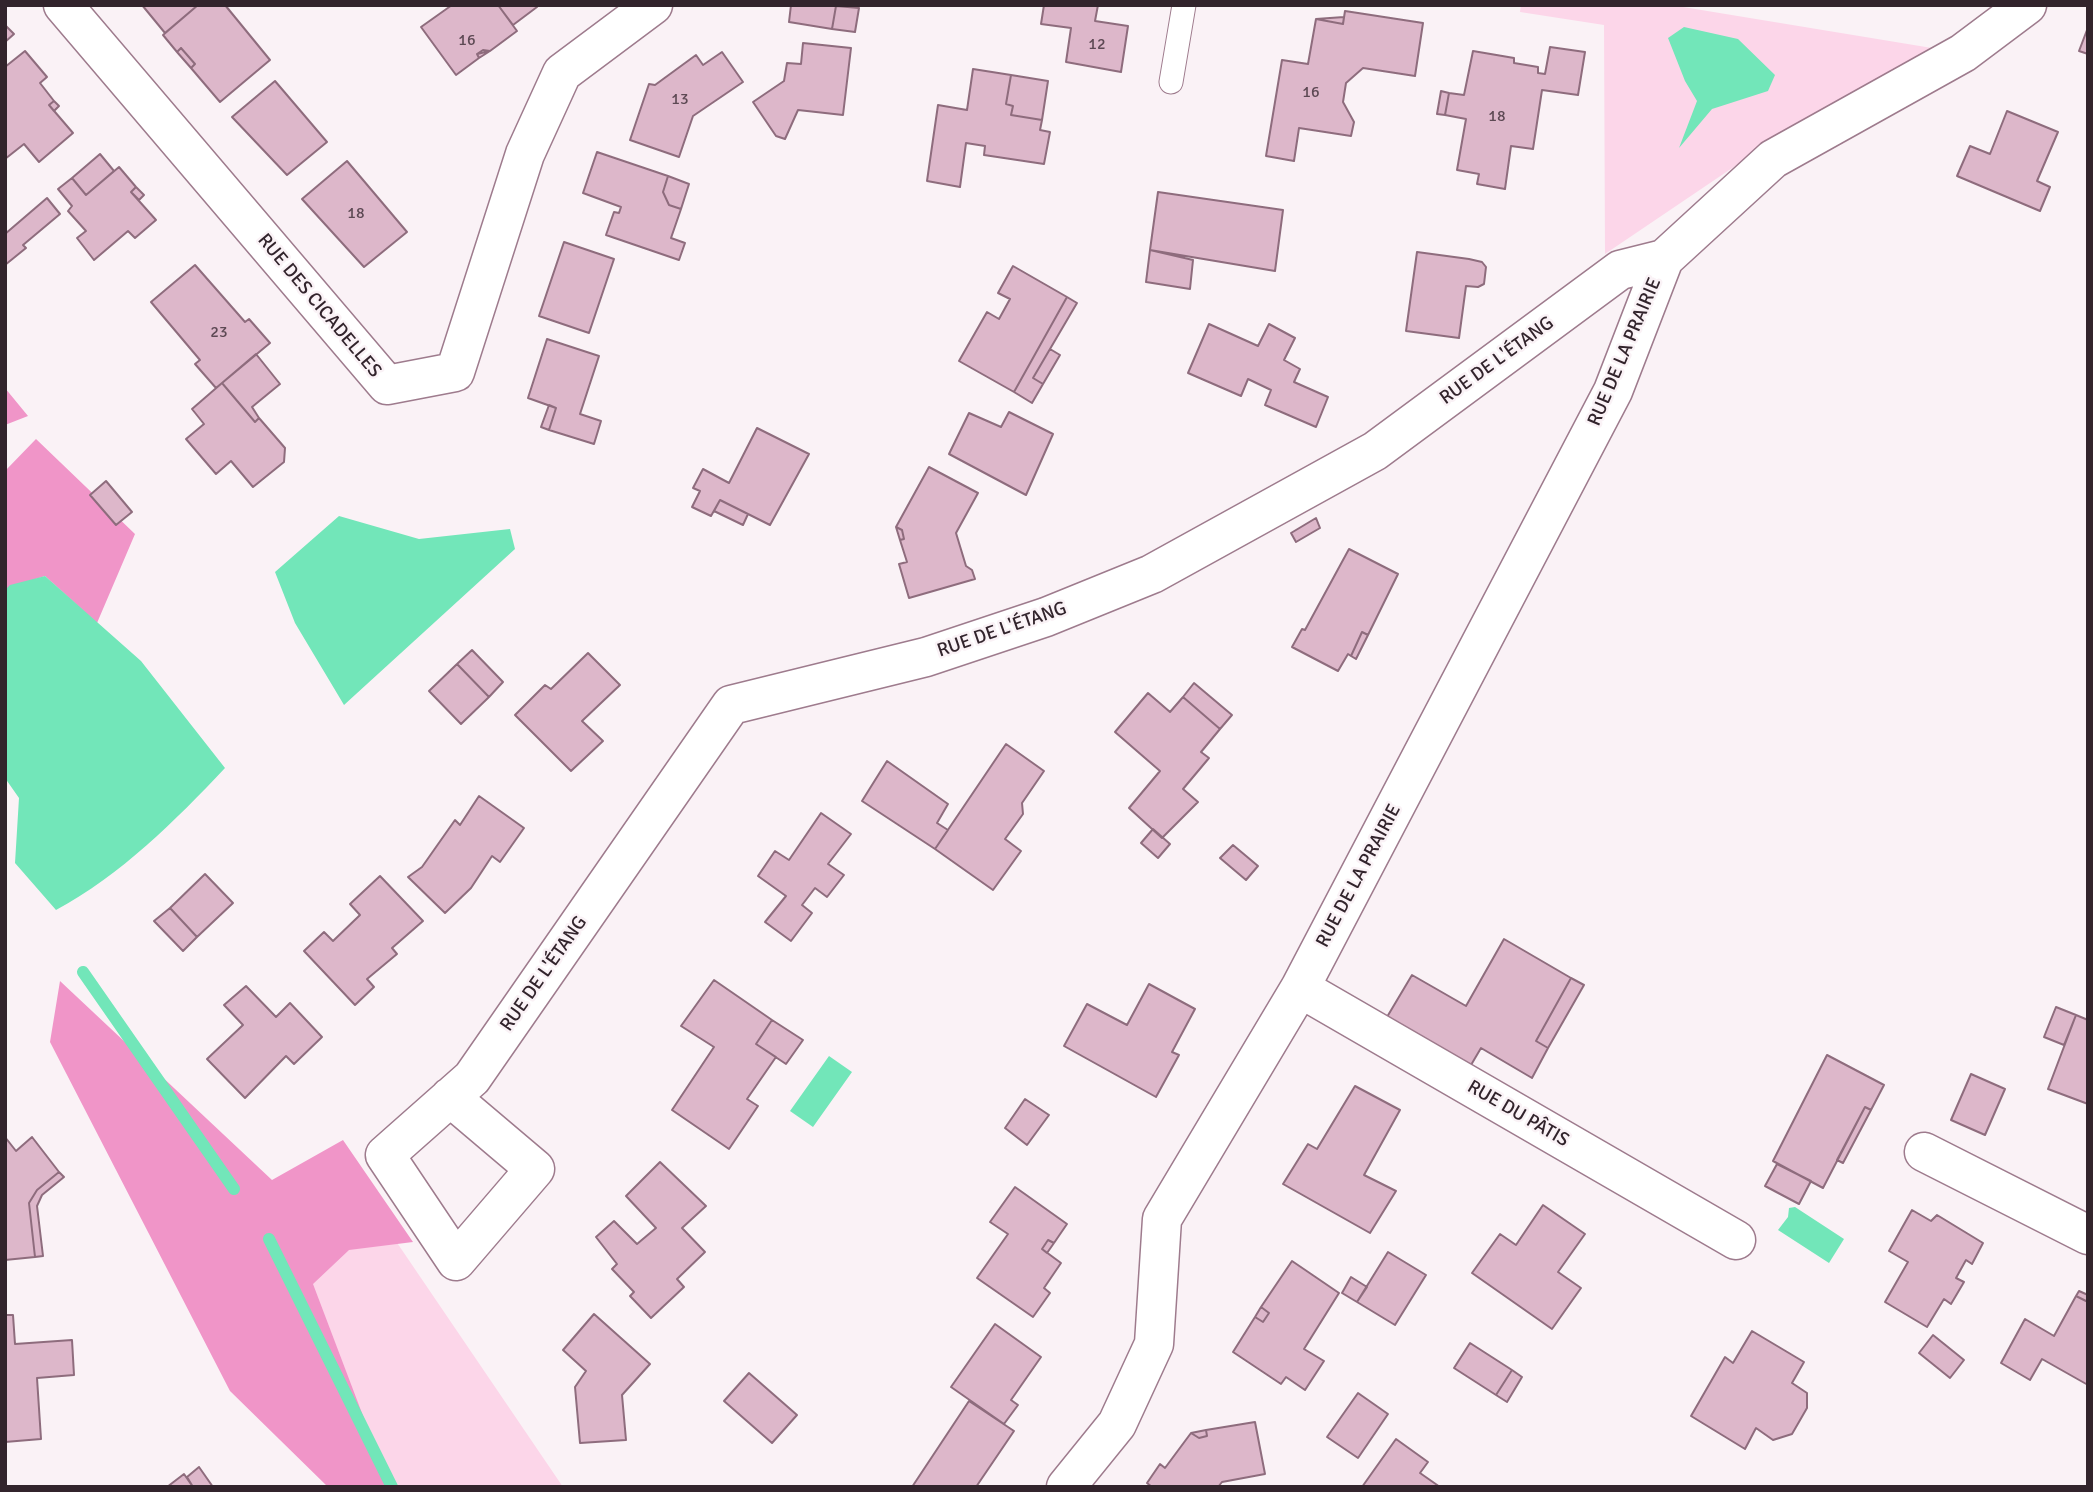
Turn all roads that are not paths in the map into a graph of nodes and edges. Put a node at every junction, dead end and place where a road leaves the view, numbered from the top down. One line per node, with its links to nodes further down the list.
1 (63, 5): 2 (street, RUE DES CICADELLES)
2 (653, 5)
3 (1184, 5): 5 (lane)
4 (2027, 5): 6 (street)
5 (1171, 82)
6 (1664, 259): 7 (street, RUE DE LA PRAIRIE); 8 (street, RUE DE L'ÉTANG)
7 (1300, 988): 11 (street, RUE DU PÂTIS); 12 (street, RUE DE LA PRAIRIE)
8 (450, 1097)
9 (1924, 1152): 10 (street)
10 (2088, 1236)
11 (1736, 1240)
12 (1066, 1487)

